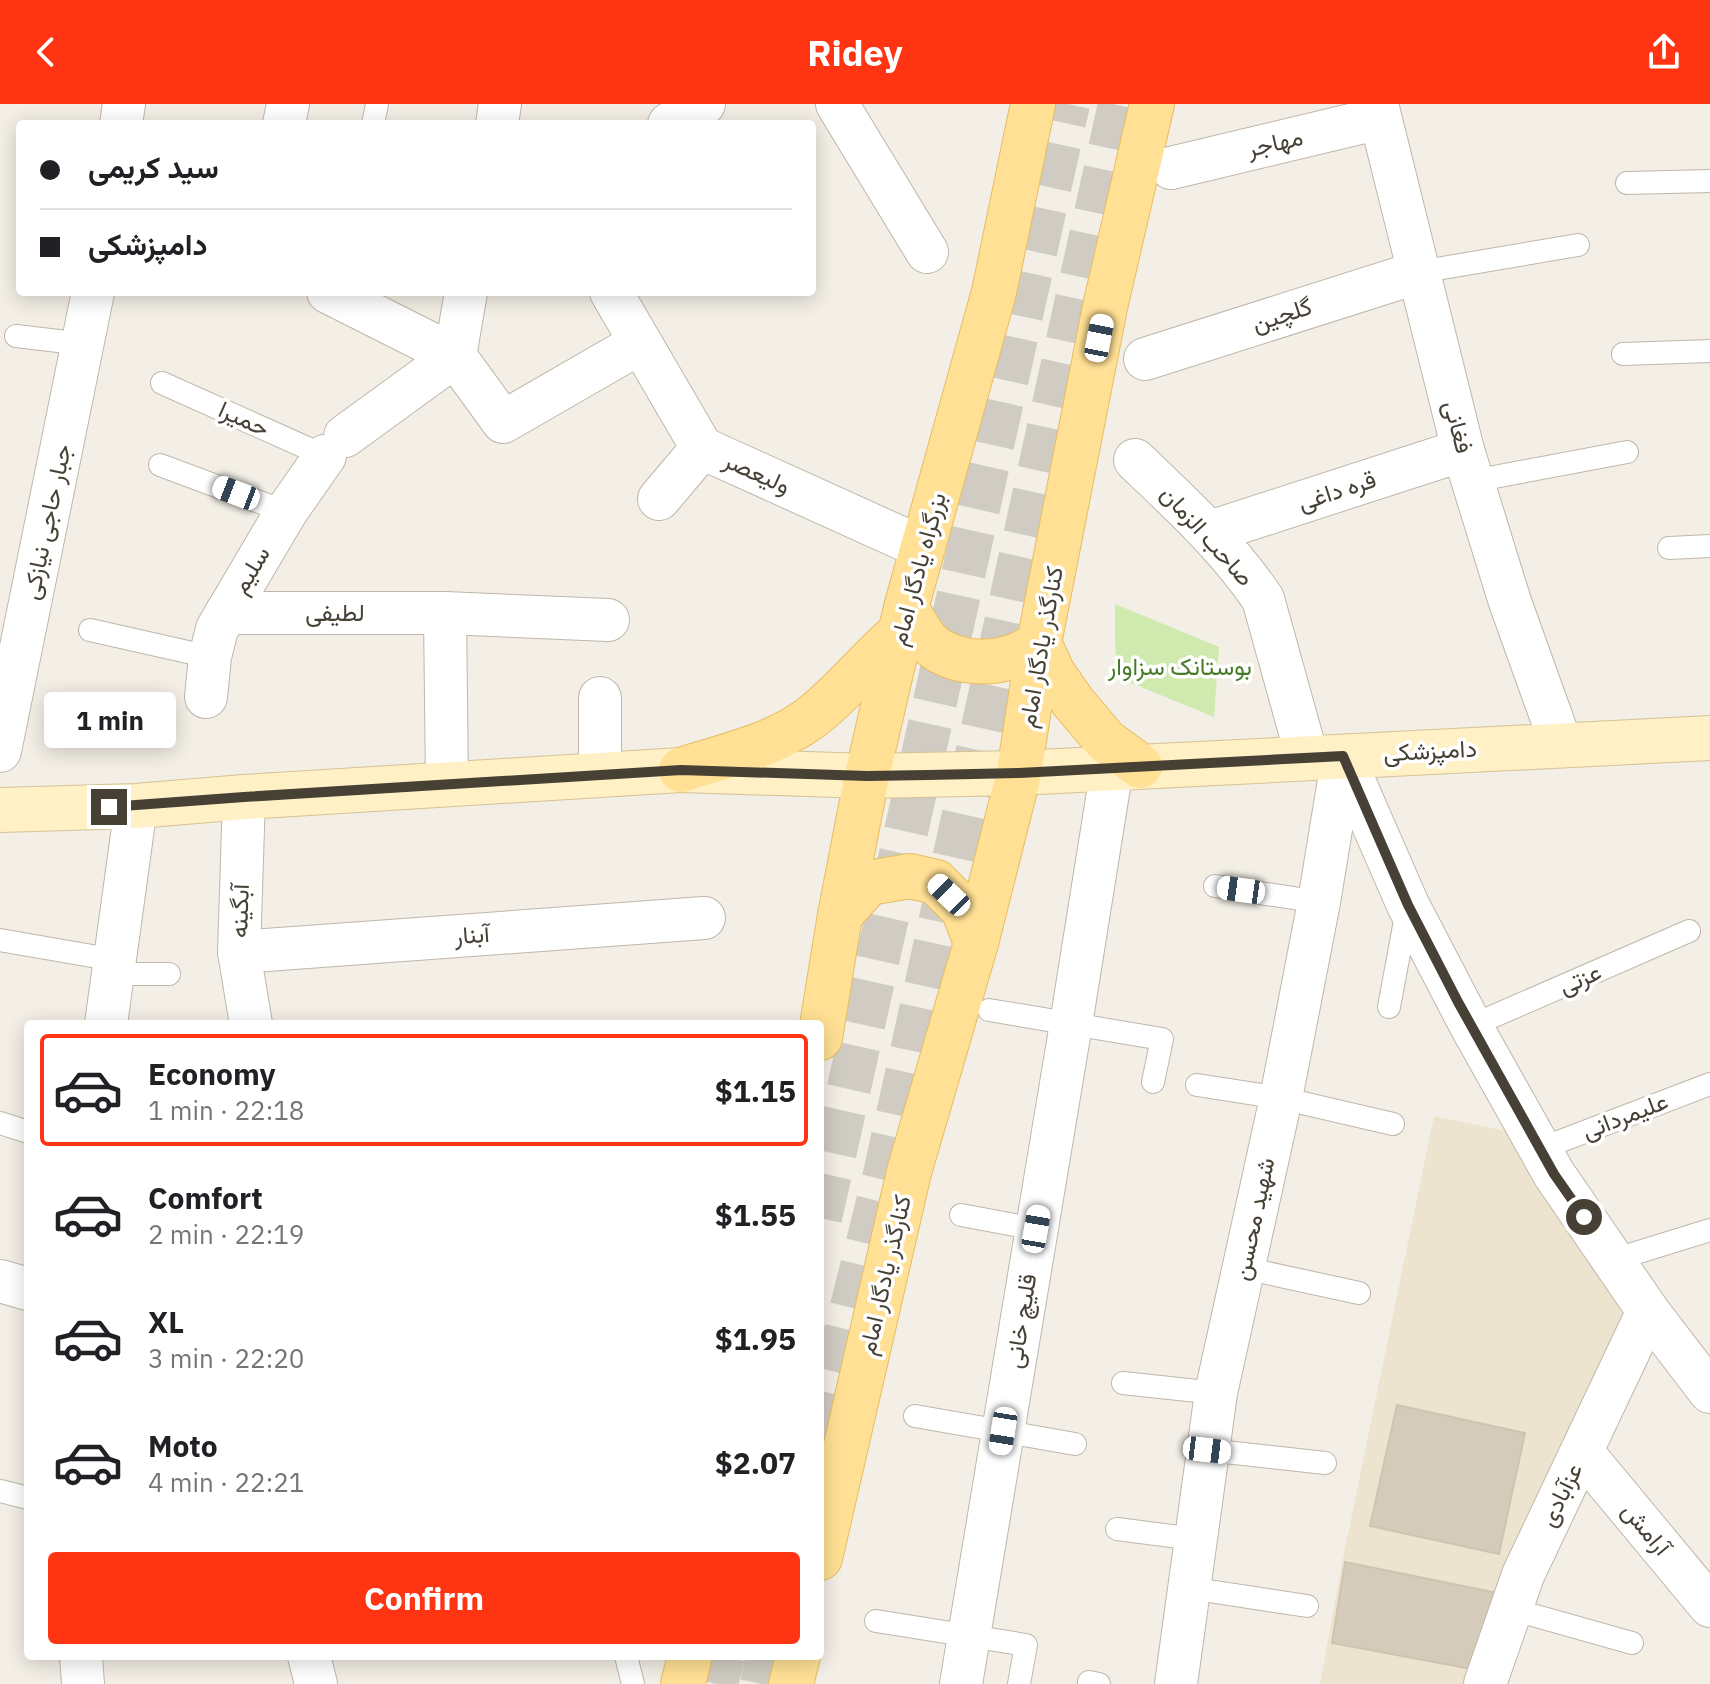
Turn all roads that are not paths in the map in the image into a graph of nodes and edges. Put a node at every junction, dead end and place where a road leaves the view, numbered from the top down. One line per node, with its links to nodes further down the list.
1 (704, 104): 6 (street)
2 (837, 104): 11 (street)
3 (1033, 104): 35 (main road, بزرگراه یادگار امام)
4 (1152, 104): 42 (main road, کنارگذر یادگار امام)
5 (1378, 111): 7 (street, مهاجر); 12 (street, فغانی)
6 (676, 120)
7 (1171, 168)
8 (1710, 181): 9 (lane)
9 (1627, 183)
10 (1578, 245): 12 (lane)
11 (927, 252)
12 (1419, 272): 23 (street, گلچین); 30 (street, فغانی)
13 (92, 296): 19 (street, جبار حاجی نیازکی)
14 (336, 296): 22 (street)
15 (465, 296): 22 (street)
16 (613, 296): 18 (street, ولیعصر)
17 (16, 336): 19 (lane)
18 (640, 343): 22 (street); 26 (street, ولیعصر)
19 (84, 344): 47 (street, جبار حاجی نیازکی)
20 (1710, 351): 21 (lane)
21 (1623, 354)
22 (455, 356): 25 (street, سلیم)
23 (1145, 359)
24 (162, 383): 25 (lane, حمیرا)
25 (335, 446): 32 (street, سلیم)
26 (702, 448): 31 (street); 35 (street, ولیعصر)
27 (1627, 452): 30 (lane)
28 (1135, 460): 33 (street, صاحب الزمان)
29 (160, 465): 32 (lane)
30 (1468, 465): 33 (street, قره داغی); 46 (street, فغانی)
31 (659, 499)
32 (286, 512): 37 (street, سلیم)
33 (1210, 532): 48 (street, صاحب الزمان)
34 (1710, 546): 36 (lane)
35 (923, 548): 40 (main road, بزرگراه یادگار امام)
36 (1669, 548)
37 (226, 613): 38 (street, لطیفی); 43 (street, سلیم)
38 (445, 613): 39 (street, لطیفی); 54 (street)
39 (608, 620)
40 (903, 621): 42 (main road); 50 (main road); 53 (main road, بزرگراه یادگار امام)
41 (90, 630): 43 (lane)
42 (1039, 643): 49 (main road); 51 (main road, کنارگذر یادگار امام)
43 (208, 677)
44 (600, 698): 52 (street)
45 (1710, 738): 46 (main road, دامپزشکی)
46 (1561, 744): 48 (main road, دامپزشکی)
47 (0, 751)
48 (1325, 756): 49 (main road, دامپزشکی); 59 (street, شهید محسن); 60 (street, صاحب الزمان)
49 (1126, 767): 51 (main road, دامپزشکی); 74 (street, قلیچ خانی)
50 (681, 770): 52 (main road, دامپزشکی); 53 (main road, دامپزشکی)
51 (1019, 773): 53 (main road, دامپزشکی); 65 (main road, کنارگذر یادگار امام)
52 (600, 775): 54 (main road, دامپزشکی)
53 (867, 776): 61 (main road, بزرگراه یادگار امام)
54 (447, 784): 55 (main road, دامپزشکی)
55 (244, 797): 56 (main road, دامپزشکی); 66 (street, آبگینه)
56 (136, 806): 57 (main road, دامپزشکی); 68 (street)
57 (0, 810)
58 (1215, 886): 59 (lane)
59 (1319, 902): 79 (street, شهید محسن)
60 (1408, 905): 69 (lane); 75 (street, صاحب الزمان)
61 (840, 915): 65 (main road); 73 (main road, بزرگراه یادگار امام)
62 (704, 918): 66 (street, آبنار)
63 (1689, 931): 75 (lane, عزتی)
64 (0, 940): 68 (lane)
65 (976, 943): 106 (main road, کنارگذر یادگار امام)
66 (239, 952): 72 (street, آبگینه)
67 (169, 974): 68 (lane)
68 (111, 986): 71 (street)
69 (1389, 1007)
70 (989, 1010): 74 (lane)
71 (122, 1020)
72 (250, 1020)
73 (823, 1020)
74 (1071, 1024): 76 (lane); 85 (street, قلیچ خانی)
75 (1471, 1026): 83 (street, صاحب الزمان)
76 (1153, 1082)
77 (1710, 1084): 83 (lane, علیمردانی)
78 (1197, 1085): 79 (lane)
79 (1281, 1098): 81 (lane); 88 (street, شهید محسن)
80 (0, 1123): 82 (lane)
81 (1393, 1124)
82 (24, 1131)
83 (1540, 1149): 87 (street, صاحب الزمان)
84 (961, 1215): 85 (lane)
85 (1036, 1229): 97 (street, قلیچ خانی)
86 (1710, 1230): 87 (lane)
87 (1613, 1260): 92 (street, صاحب الزمان)
88 (1244, 1268): 91 (lane); 95 (street, شهید محسن)
89 (0, 1281): 90 (street)
90 (24, 1288)
91 (1359, 1293)
92 (1648, 1311): 93 (street, صاحب الزمان); 100 (street, عزآبادی)
93 (1706, 1379)
94 (1123, 1383): 95 (lane)
95 (1216, 1393): 99 (street, شهید محسن)
96 (915, 1416): 97 (lane)
97 (1003, 1431): 98 (lane); 112 (street, قلیچ خانی)
98 (1075, 1444)
99 (1207, 1450): 101 (lane); 105 (street, شهید محسن)
100 (1582, 1452): 109 (street, آرامش); 110 (street, عزآبادی)
101 (1325, 1463)
102 (0, 1491): 103 (lane)
103 (24, 1497)
104 (1117, 1529): 105 (lane)
105 (1195, 1539): 107 (street, شهید محسن)
106 (824, 1541)
107 (1189, 1588): 108 (lane); 126 (street, شهید محسن)
108 (1307, 1606)
109 (1710, 1606)
110 (1511, 1609): 113 (lane); 127 (street, عزآبادی)
111 (876, 1621): 112 (lane)
112 (970, 1636): 124 (street, قلیچ خانی); 125 (lane)
113 (1632, 1643)
114 (81, 1660): 119 (street)
115 (310, 1660): 120 (street)
116 (627, 1660): 121 (lane)
117 (689, 1660): 122 (main road)
118 (797, 1660): 123 (main road)
119 (83, 1684)
120 (316, 1684)
121 (633, 1684)
122 (683, 1684)
123 (791, 1684)
124 (961, 1684)
125 (1019, 1684)
126 (1176, 1684)
127 (1485, 1684)

